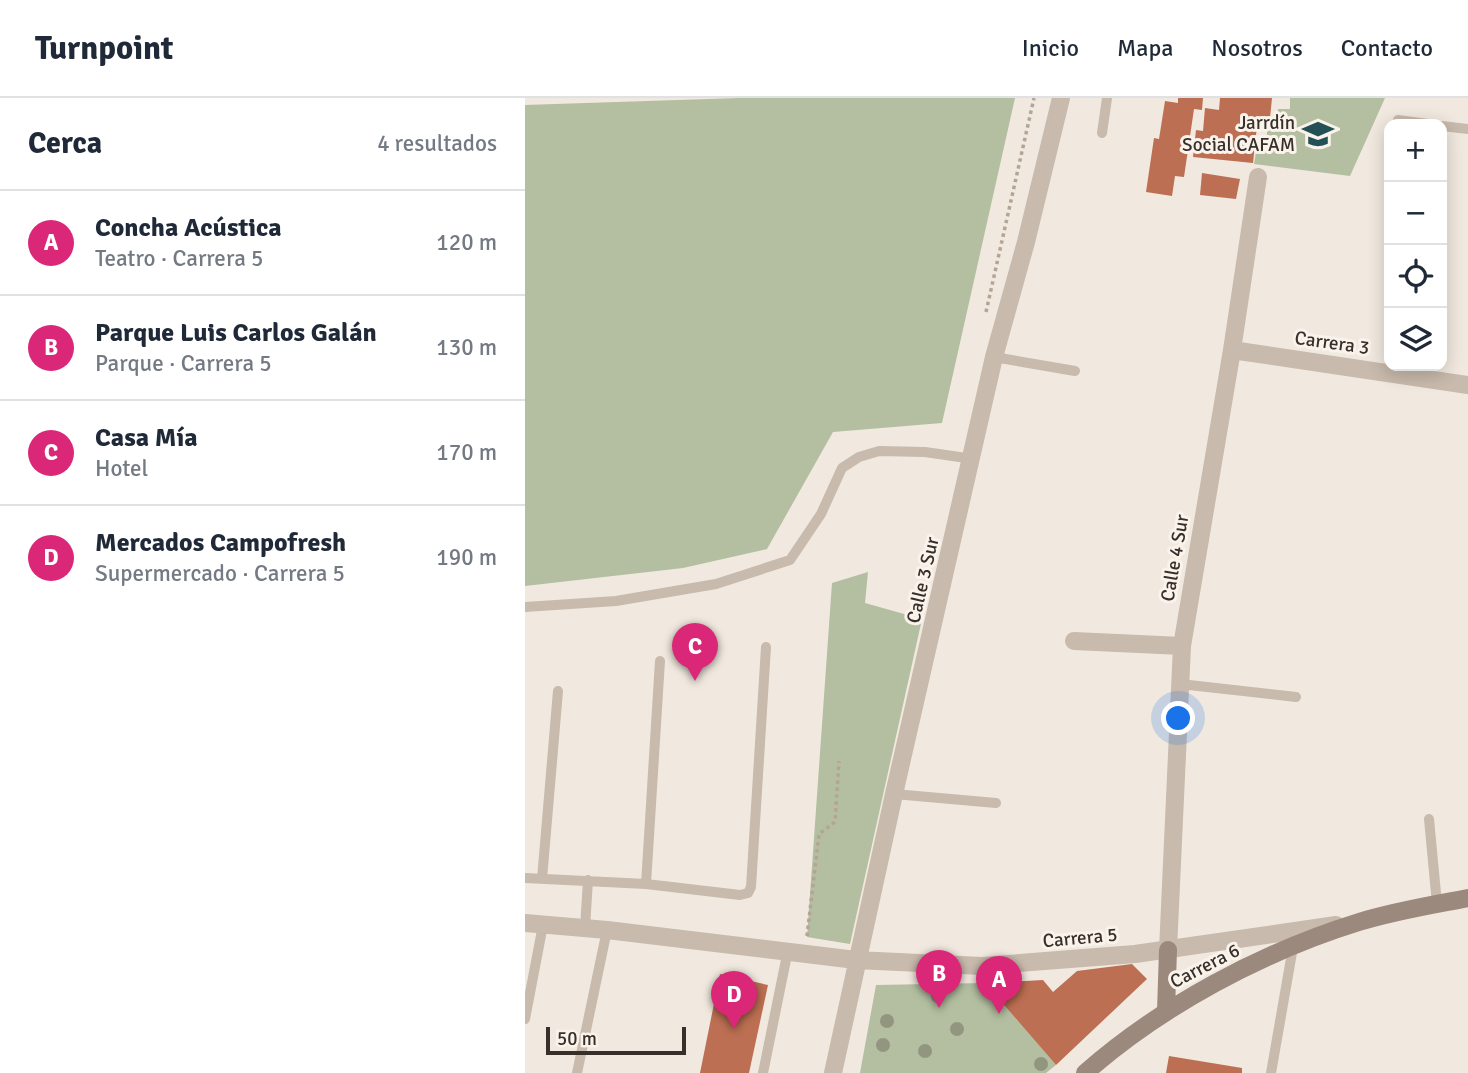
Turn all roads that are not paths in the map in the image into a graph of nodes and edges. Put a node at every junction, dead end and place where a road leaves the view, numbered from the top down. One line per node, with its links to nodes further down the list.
1 (1061, 98): 8 (street, Calle 3 Sur)
2 (1107, 98): 5 (lane)
3 (1447, 127): 4 (lane)
4 (1468, 129)
5 (1102, 133)
6 (1258, 177): 7 (street, Calle 4 Sur)
7 (1232, 350): 10 (street, Carrera 3); 14 (street, Calle 4 Sur)
8 (994, 357): 9 (lane); 11 (street, Calle 3 Sur)
9 (1075, 371)
10 (1468, 384)
11 (972, 459): 12 (lane); 20 (street, Calle 3 Sur)
12 (525, 607)
13 (1074, 641): 14 (street)
14 (1182, 646): 17 (street, Calle 4 Sur)
15 (766, 647): 26 (lane)
16 (660, 661): 26 (lane)
17 (1180, 684): 19 (lane); 34 (street, Calle 4 Sur)
18 (558, 691): 24 (lane)
19 (1296, 697)
20 (894, 794): 21 (lane); 36 (street, Calle 3 Sur)
21 (996, 803)
22 (1429, 819): 28 (lane)
23 (525, 878): 24 (lane)
24 (542, 878): 25 (lane)
25 (588, 880): 26 (lane); 31 (lane)
26 (646, 884)
27 (1468, 898): 28 (main road, Carrera 5)
28 (1437, 904): 29 (main road, Carrera 5)
29 (1359, 922): 33 (main road, Carrera 6); 34 (street, Carrera 5)
30 (534, 924): 31 (street, Carrera 5); 38 (lane)
31 (585, 928): 32 (street, Carrera 5)
32 (607, 930): 35 (street, Carrera 5); 39 (lane)
33 (1293, 947): 37 (main road, Carrera 6); 43 (lane)
34 (1168, 950): 36 (street, Carrera 5); 37 (main road)
35 (796, 951): 36 (street, Carrera 5); 40 (lane)
36 (856, 960): 41 (street, Calle 3 Sur)
37 (1166, 1011): 42 (main road, Carrera 6)
38 (525, 1019)
39 (577, 1073)
40 (763, 1073)
41 (833, 1073)
42 (1085, 1073)
43 (1271, 1073)

